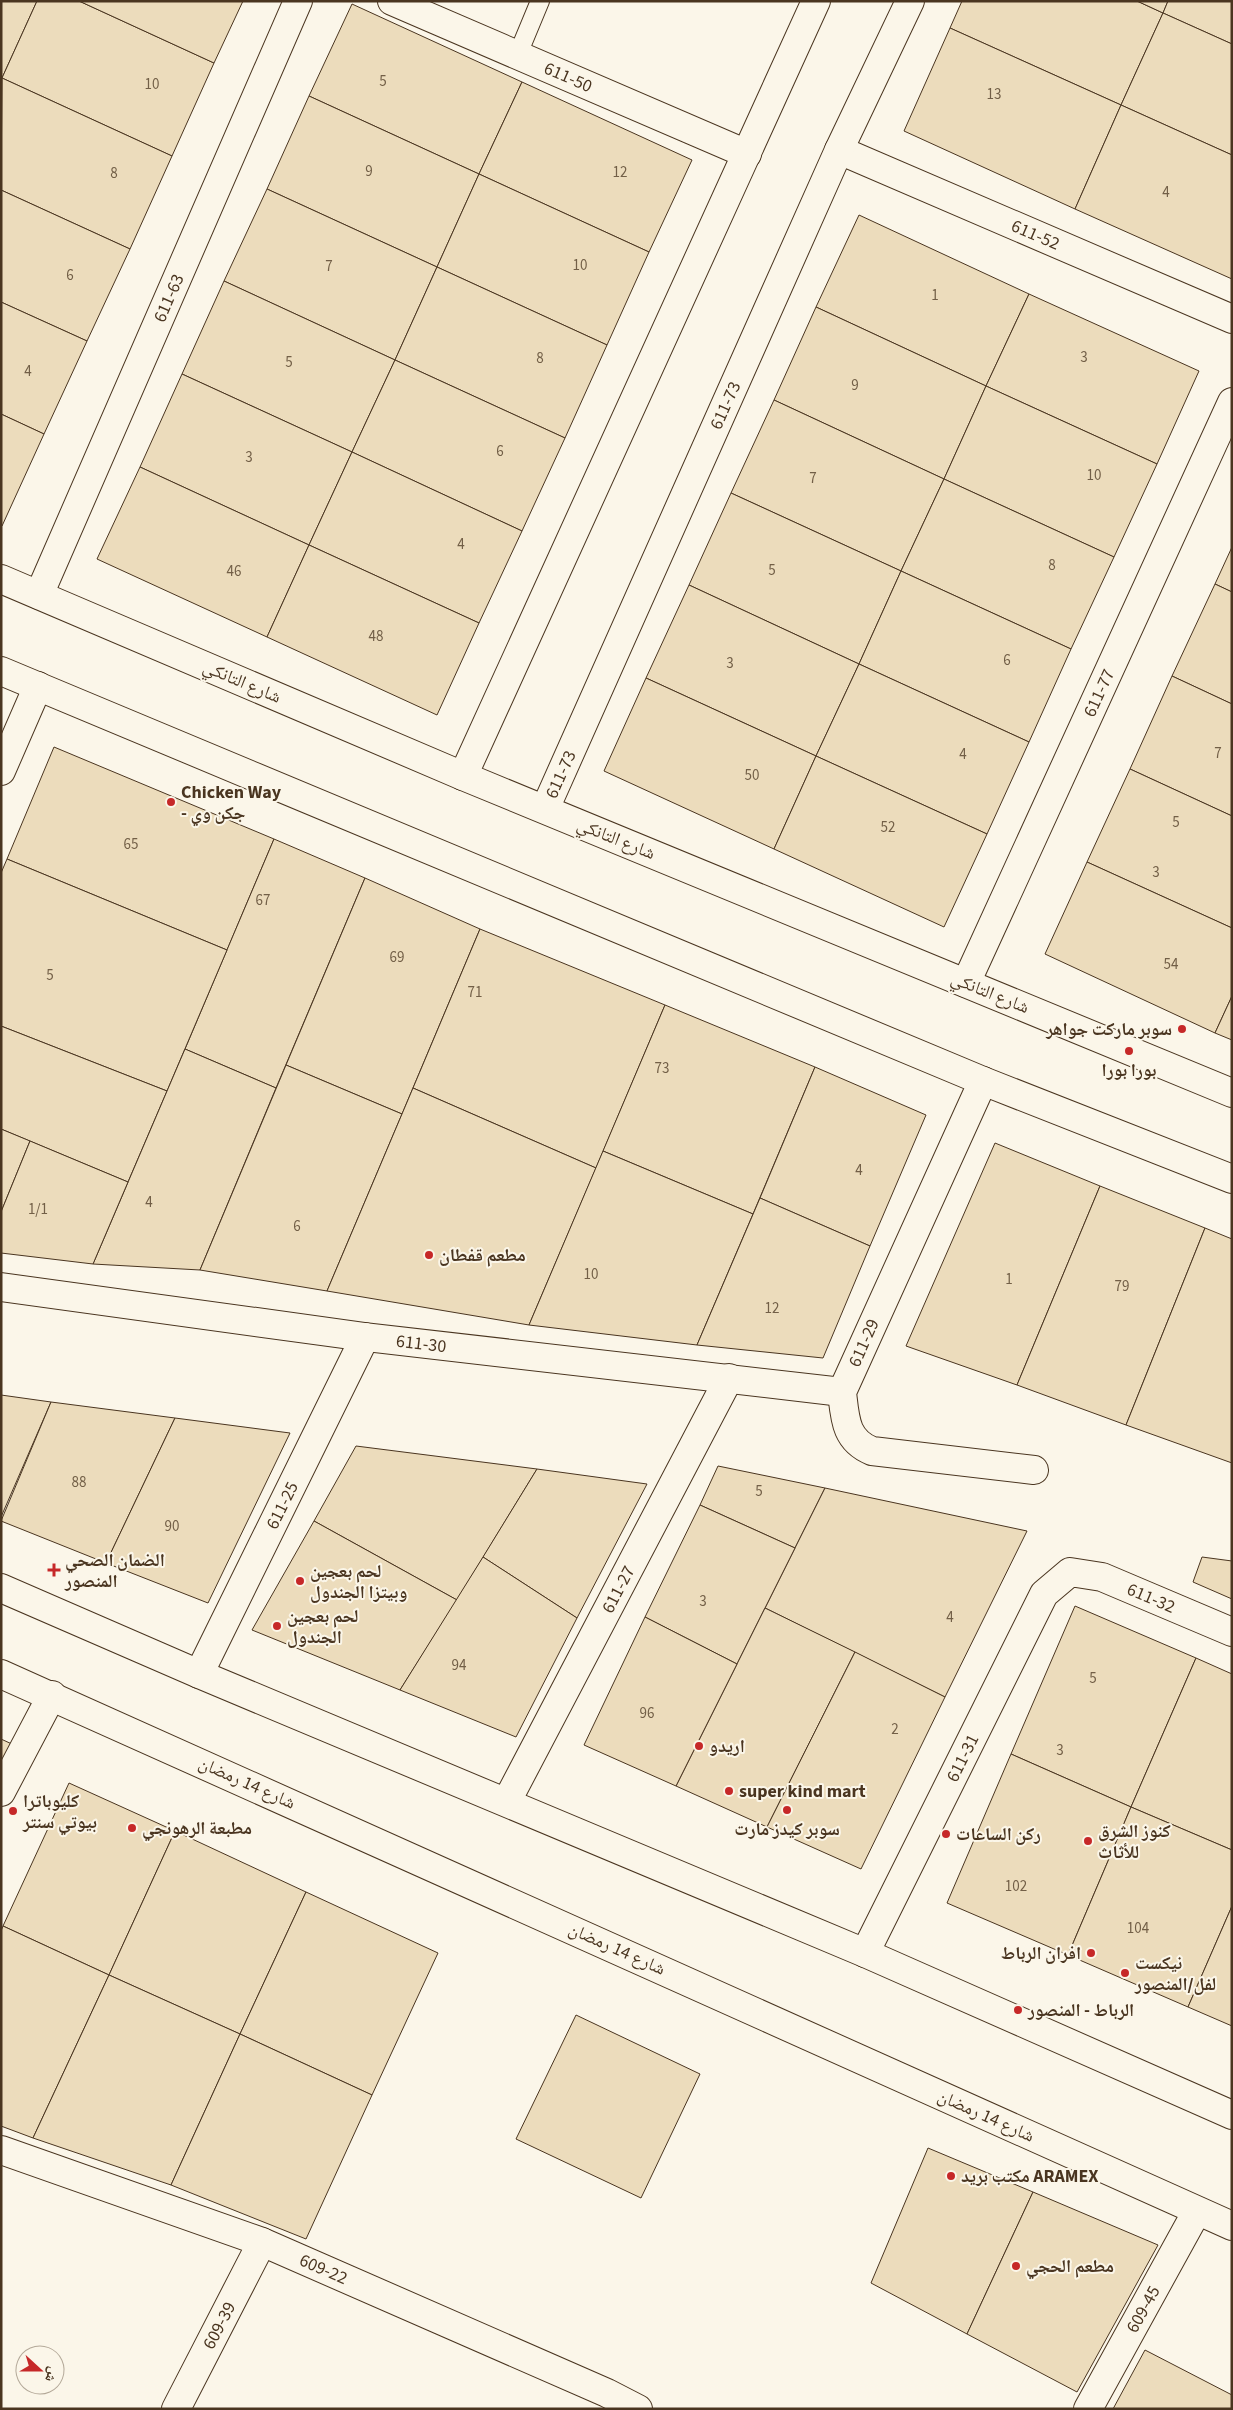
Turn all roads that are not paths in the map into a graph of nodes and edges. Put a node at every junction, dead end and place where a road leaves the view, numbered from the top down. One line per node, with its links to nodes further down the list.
1 (298, 1): 12 (street, 611-63)
2 (392, 1): 6 (street, 611-50)
3 (540, 1): 6 (lane)
4 (816, 1): 8 (street)
5 (910, 1): 7 (street, 611-73)
6 (518, 54): 8 (street, 611-50)
7 (839, 150): 9 (street, 611-52); 17 (street, 611-73)
8 (746, 154): 16 (street)
9 (1232, 319)
10 (1232, 402): 18 (street, 611-77)
11 (1, 579): 12 (street, شارع التانكي)
12 (38, 595): 16 (street, شارع التانكي)
13 (1, 671): 14 (street)
14 (38, 686): 15 (street); 19 (street)
15 (1, 771)
16 (463, 776): 17 (street, شارع التانكي)
17 (545, 809): 18 (street, شارع التانكي)
18 (966, 984): 20 (street, شارع التانكي)
19 (983, 1080): 21 (street); 25 (street, 611-29)
20 (1232, 1094)
21 (1232, 1179)
22 (1, 1287): 23 (street, 611-30)
23 (365, 1337): 24 (street, 611-30); 31 (street, 611-25)
24 (729, 1378): 25 (street, 611-30); 34 (street, 611-27)
25 (842, 1392): 26 (street)
26 (1034, 1470)
27 (1070, 1572): 29 (street, 611-32); 35 (street, 611-31)
28 (1, 1588): 31 (street)
29 (1232, 1632)
30 (1, 1674): 32 (street, شارع 14 رمضان)
31 (199, 1674): 34 (street)
32 (52, 1695): 33 (street); 38 (street, شارع 14 رمضان)
33 (1, 1792)
34 (507, 1801): 35 (street)
35 (865, 1952): 36 (street)
36 (1232, 2115)
37 (1, 2150): 40 (street, 609-22)
38 (1197, 2211): 39 (street, شارع 14 رمضان); 44 (street, 609-45)
39 (1232, 2226)
40 (262, 2242): 41 (street, 609-22); 42 (street, 609-39)
41 (603, 2401): 43 (street, 609-22)
42 (176, 2409)
43 (638, 2409)
44 (1088, 2409)

